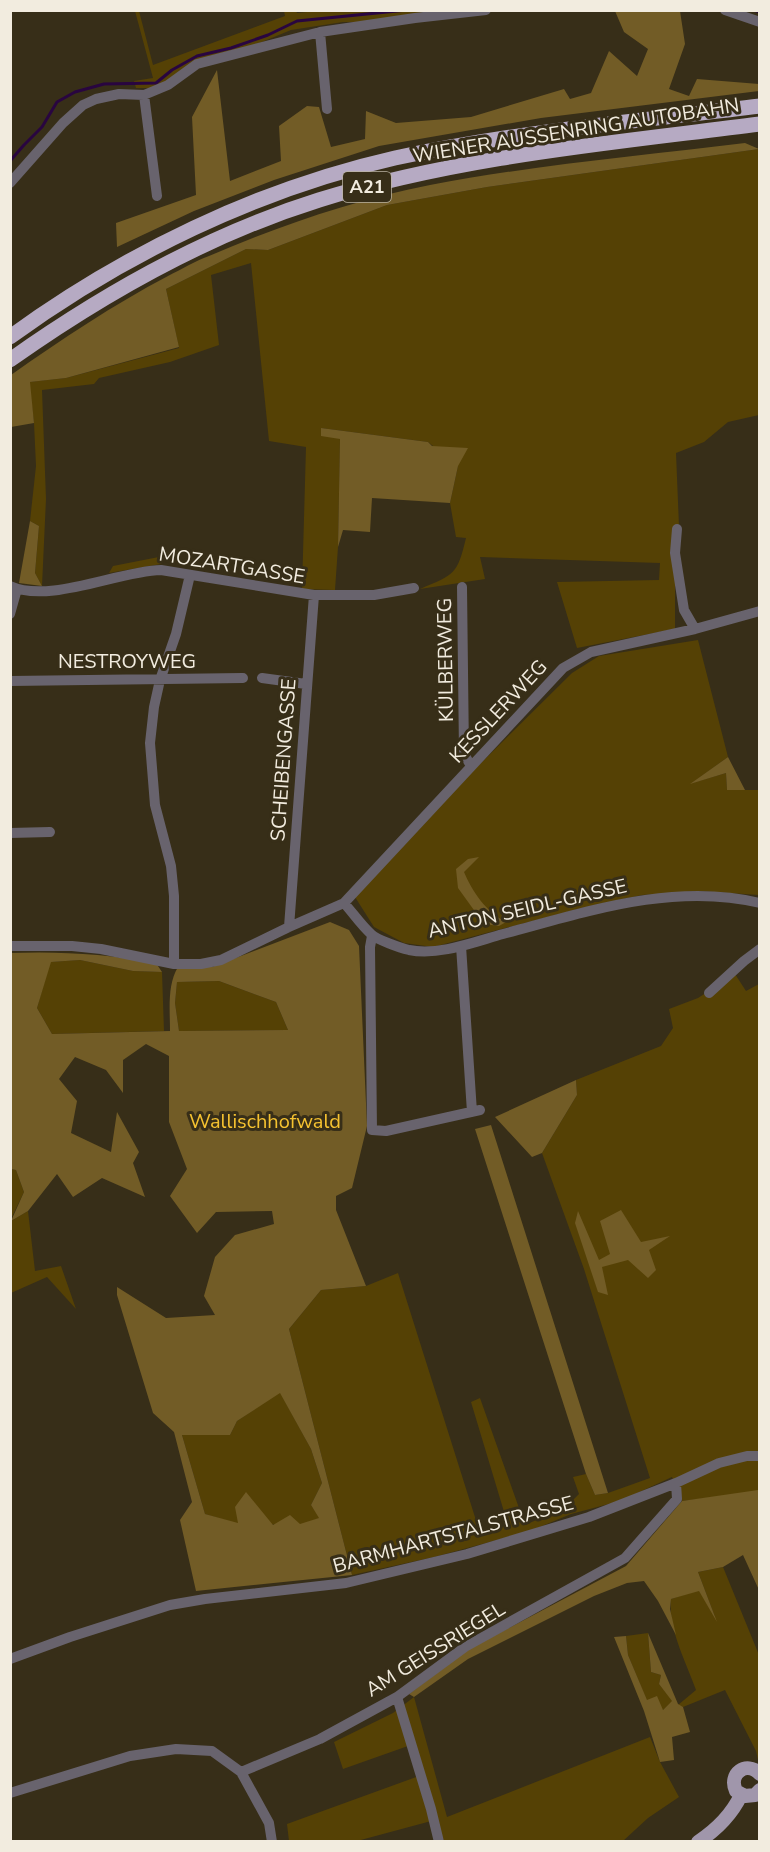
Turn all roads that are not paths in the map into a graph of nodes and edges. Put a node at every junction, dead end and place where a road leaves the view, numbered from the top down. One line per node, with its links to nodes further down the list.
1 (486, 10): 4 (street)
2 (725, 10): 3 (street)
3 (759, 22)
4 (320, 32): 5 (street); 7 (street)
5 (144, 95): 9 (street); 10 (street)
6 (759, 105): 11 (highway, WIENER AUSSENRING AUTOBAHN / A21)
7 (327, 109)
8 (759, 124): 12 (highway, WIENER AUSSENRING AUTOBAHN / A21)
9 (10, 183)
10 (157, 196)
11 (10, 337)
12 (10, 360)
13 (676, 529): 21 (street)
14 (190, 575): 15 (street, MOZARTGASSE); 18 (street, MOZARTGASSE); 24 (street)
15 (14, 587): 20 (street)
16 (462, 587): 27 (street, KÜLBERWEG)
17 (414, 588): 18 (street, MOZARTGASSE)
18 (314, 596): 26 (street, SCHEIBENGASSE)
19 (759, 611): 21 (street, KESSLERWEG)
20 (10, 614)
21 (695, 629): 27 (street, KESSLERWEG)
22 (243, 678): 24 (street, NESTROYWEG)
23 (262, 678): 26 (street)
24 (160, 680): 25 (street, NESTROYWEG); 37 (street)
25 (10, 681)
26 (306, 684): 32 (street, SCHEIBENGASSE)
27 (471, 766): 30 (street, KESSLERWEG)
28 (50, 832): 29 (street)
29 (10, 833)
30 (344, 903): 32 (street); 33 (street, ANTON SEIDL-GASSE)
31 (759, 903): 35 (street, ANTON SEIDL-GASSE)
32 (289, 927): 37 (street)
33 (372, 936): 35 (street, ANTON SEIDL-GASSE); 35 (street)
34 (10, 946): 37 (street)
35 (461, 946)
36 (759, 949): 38 (street)
37 (174, 964)
38 (709, 993)
39 (759, 1456): 40 (street, BARMHARTSTALSTRASSE)
40 (676, 1483): 41 (street, BARMHARTSTALSTRASSE); 42 (street, AM GEISSRIEGEL)
41 (10, 1659)
42 (397, 1697): 43 (street, AM GEISSRIEGEL); 49 (street)
43 (241, 1772): 46 (street); 48 (street)
44 (759, 1774): 47 (main road)
45 (759, 1790): 47 (main road)
46 (10, 1793)
47 (741, 1795): 50 (main road)
48 (272, 1842)
49 (439, 1842)
50 (698, 1842)

